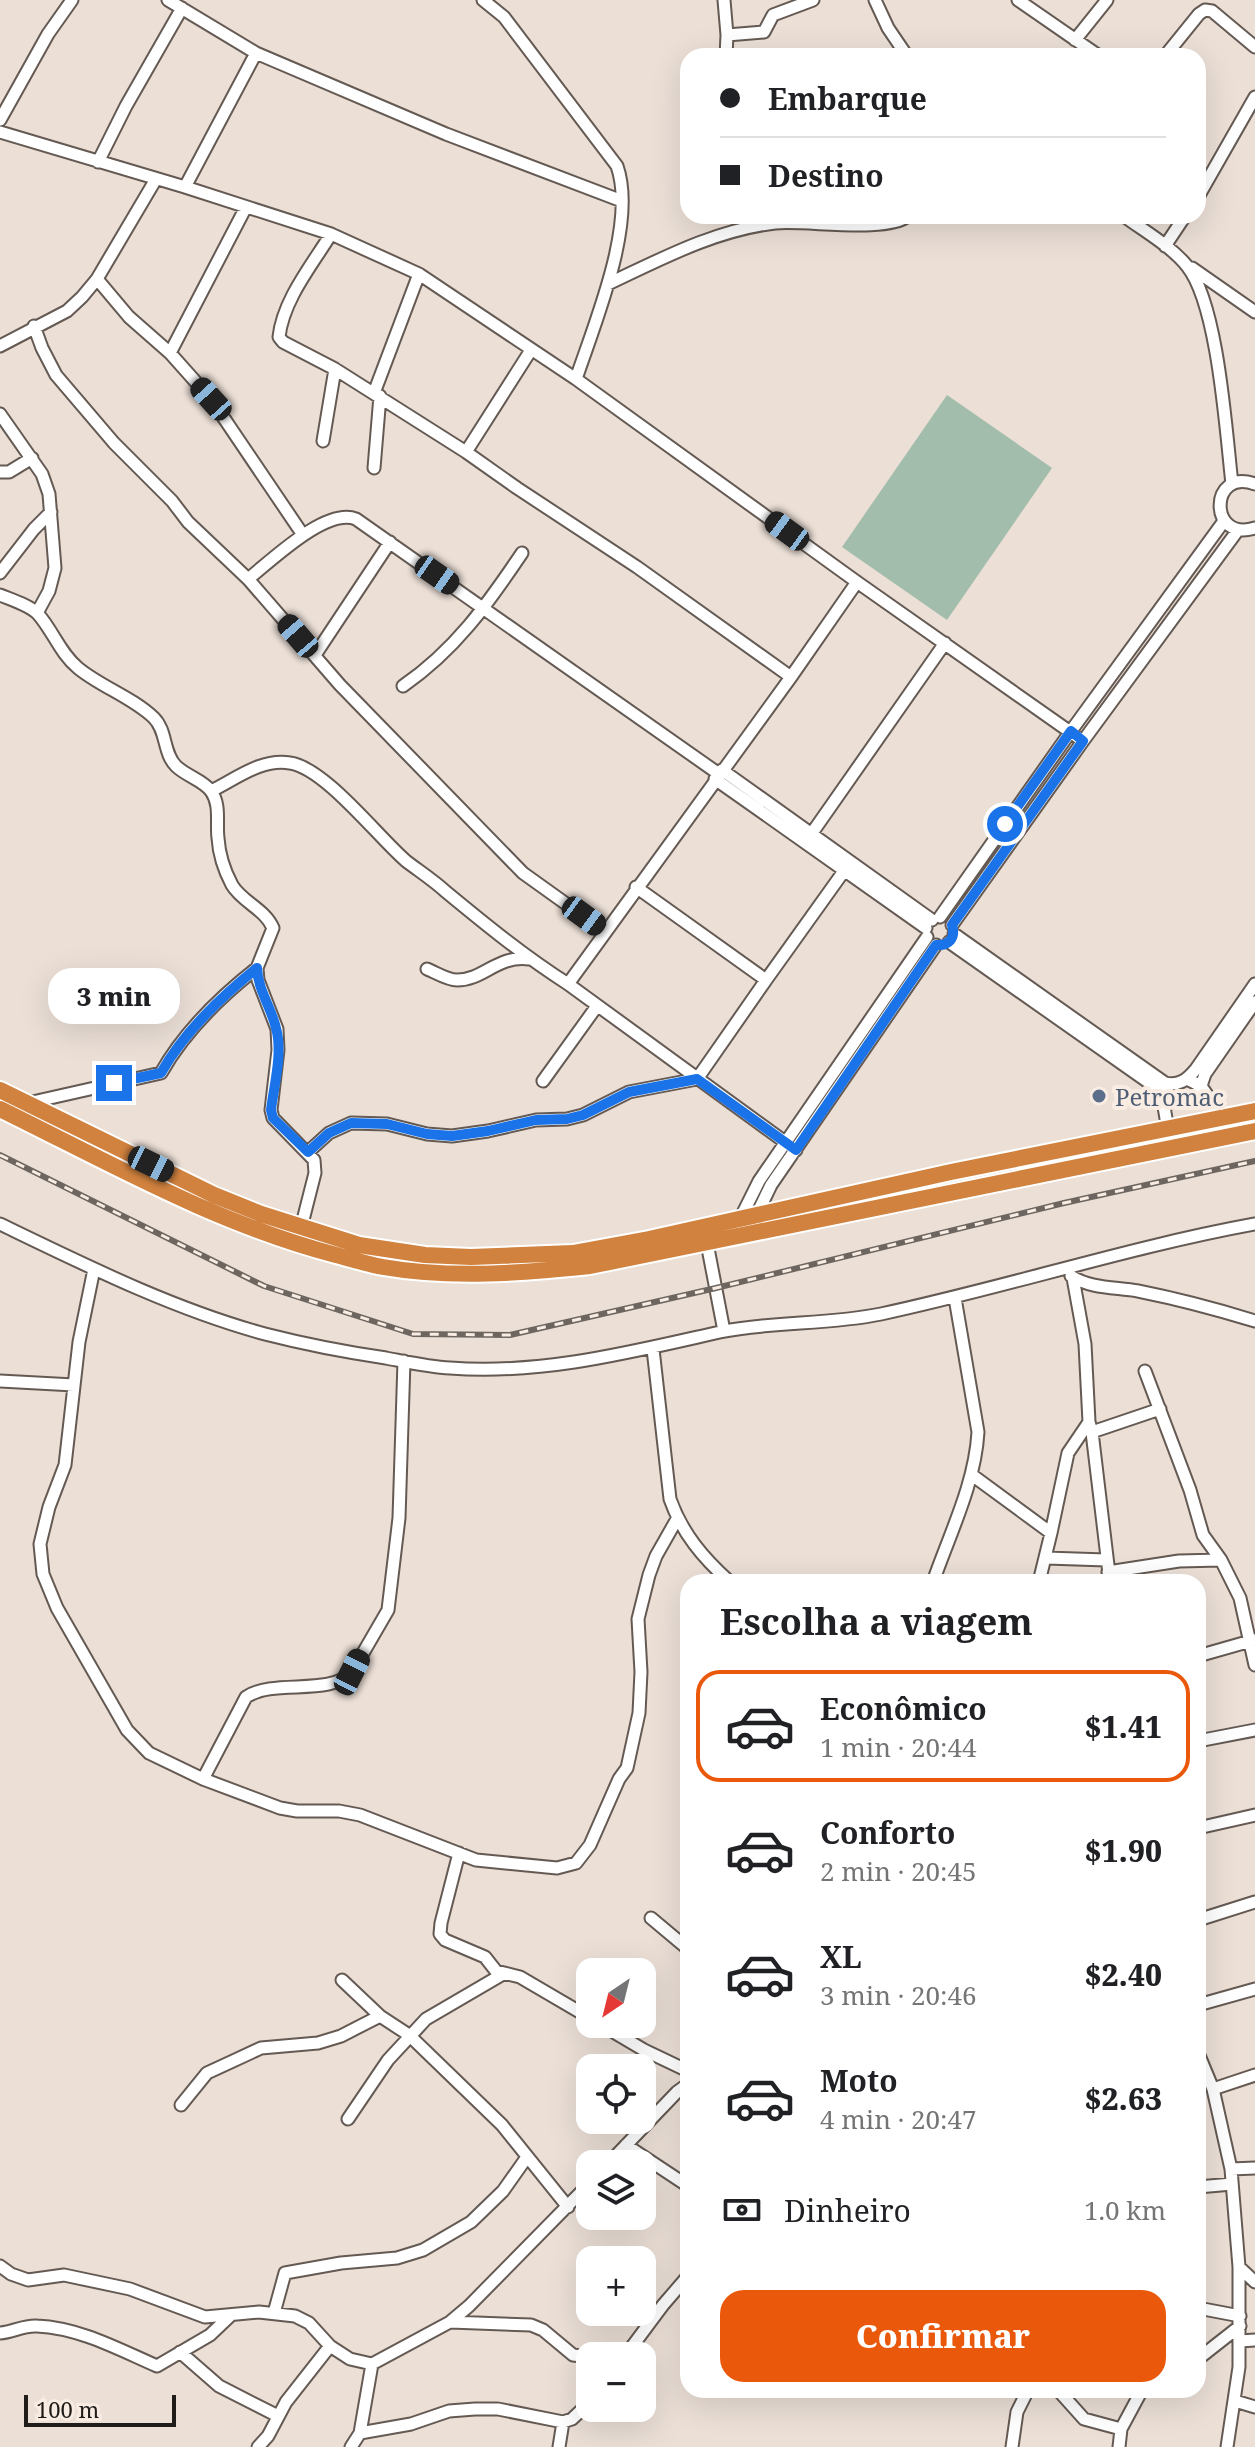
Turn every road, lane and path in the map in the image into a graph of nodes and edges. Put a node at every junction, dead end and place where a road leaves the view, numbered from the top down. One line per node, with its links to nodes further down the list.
1 (72, 0): 19 (street)
2 (168, 0): 9 (street)
3 (483, 0): 25 (street)
4 (724, 0): 10 (street)
5 (813, 0): 10 (street)
6 (875, 0): 14 (street)
7 (1018, 0): 11 (street)
8 (1107, 0): 11 (street)
9 (182, 8): 17 (street); 21 (street)
10 (727, 35): 13 (street)
11 (1075, 40): 15 (street)
12 (1255, 47): 16 (street)
13 (726, 48)
14 (902, 48)
15 (1087, 48)
16 (1171, 48)
17 (256, 53): 24 (street); 25 (street)
18 (1255, 97): 23 (street)
19 (0, 120)
20 (0, 132): 21 (street)
21 (98, 162): 22 (street)
22 (156, 179): 24 (street); 36 (street)
23 (1206, 183)
24 (185, 187): 26 (street)
25 (622, 201): 37 (street)
26 (246, 207): 32 (street); 42 (street)
27 (759, 224): 37 (street)
28 (866, 224): 29 (street)
29 (891, 224)
30 (1135, 224): 33 (street)
31 (1180, 224): 33 (street)
32 (331, 234): 35 (street); 43 (street)
33 (1165, 246): 34 (street)
34 (1185, 263): 38 (street); 53 (street)
35 (419, 274): 41 (street); 45 (street)
36 (97, 279): 39 (street); 42 (street)
37 (608, 284): 44 (street)
38 (1255, 312)
39 (34, 326): 40 (street); 63 (street)
40 (0, 346)
41 (531, 350): 44 (street); 48 (street)
42 (170, 353): 59 (street)
43 (335, 369): 45 (street); 47 (street)
44 (576, 379): 64 (street)
45 (377, 394): 48 (street); 50 (street)
46 (0, 414): 49 (street)
47 (323, 441)
48 (466, 452): 70 (street)
49 (32, 458): 51 (street); 55 (street)
50 (374, 468)
51 (0, 472)
52 (1255, 474): 53 (street)
53 (1237, 482): 54 (street); 56 (street)
54 (1255, 484)
55 (51, 512): 62 (street); 67 (street)
56 (1224, 521): 58 (street); 72 (street)
57 (1255, 528): 58 (street)
58 (1238, 530): 73 (street)
59 (303, 535): 60 (street); 63 (street)
60 (390, 542): 66 (street); 69 (street)
61 (522, 553): 66 (street)
62 (0, 573)
63 (248, 579): 69 (street)
64 (857, 582): 68 (street); 70 (street)
65 (0, 595): 67 (street)
66 (485, 608): 71 (street); 74 (street)
67 (37, 613): 75 (street)
68 (945, 643): 72 (street); 76 (street)
69 (315, 655): 80 (street)
70 (791, 677): 74 (street)
71 (403, 686)
72 (1071, 731): 73 (street); 79 (street)
73 (1083, 741): 81 (street)
74 (719, 775): 76 (street); 77 (street); 78 (street)
75 (211, 791): 82 (street); 83 (street)
76 (812, 833): 79 (street)
77 (844, 871): 79 (street); 85 (street)
78 (636, 887): 80 (street); 85 (street)
79 (932, 930): 81 (street); 81 (street); 102 (street); 103 (street)
80 (604, 931): 86 (street)
81 (952, 934): 95 (street)
82 (529, 959): 84 (street); 86 (street)
83 (257, 968): 96 (street); 104 (street)
84 (427, 969)
85 (766, 980): 90 (street)
86 (568, 984): 89 (street)
87 (1255, 984): 91 (street)
88 (1255, 1002): 93 (street)
89 (597, 1006): 90 (street); 92 (street)
90 (697, 1079): 102 (street); 104 (street)
91 (1187, 1079): 93 (street); 95 (street)
92 (543, 1081)
93 (1201, 1086): 95 (street); 99 (street)
94 (0, 1090): 96 (highway)
95 (1170, 1090): 100 (street)
96 (28, 1103): 108 (highway)
97 (0, 1109): 109 (highway)
98 (1255, 1111): 99 (highway)
99 (1223, 1118): 100 (highway)
100 (1168, 1130): 105 (highway)
101 (1255, 1131): 109 (highway)
102 (785, 1143): 103 (street); 105 (street)
103 (796, 1150): 105 (street)
104 (308, 1152): 108 (street)
105 (749, 1216): 109 (highway)
106 (0, 1224): 110 (street)
107 (1255, 1224): 111 (street)
108 (301, 1228): 109 (highway)
109 (705, 1234): 114 (street)
110 (94, 1269): 116 (street); 119 (street)
111 (1070, 1274): 112 (street); 113 (street); 121 (street)
112 (955, 1298): 114 (street); 122 (street)
113 (1255, 1321)
114 (724, 1331): 115 (street)
115 (653, 1349): 116 (street); 123 (street)
116 (404, 1361): 136 (street)
117 (1145, 1371): 120 (street)
118 (0, 1381): 119 (street)
119 (74, 1385): 136 (street)
120 (1160, 1409): 121 (street); 126 (street)
121 (1091, 1427): 124 (street); 127 (street)
122 (972, 1475): 124 (street); 129 (street)
123 (677, 1519): 128 (street); 139 (street)
124 (1051, 1533): 125 (street)
125 (1046, 1558): 127 (street); 130 (street)
126 (1221, 1560): 127 (street); 131 (street)
127 (1108, 1571)
128 (721, 1574)
129 (936, 1574)
130 (1041, 1574)
131 (1253, 1640): 132 (street); 133 (street)
132 (1206, 1654)
133 (1255, 1665)
134 (1255, 1730): 135 (street)
135 (1206, 1739)
136 (203, 1779): 139 (street)
137 (1255, 1815): 138 (street)
138 (1206, 1826)
139 (459, 1853): 144 (street)
140 (1255, 1902): 141 (street)
141 (1206, 1917)
142 (651, 1918): 143 (street)
143 (680, 1942)
144 (503, 1974): 148 (street); 150 (street)
145 (342, 1980): 149 (street)
146 (1255, 1989): 147 (street)
147 (1206, 2003)
148 (576, 2010)
149 (380, 2016): 150 (street); 157 (street)
150 (409, 2035): 158 (street); 161 (street)
151 (624, 2038): 152 (street)
152 (680, 2067)
153 (1206, 2072): 155 (street)
154 (1255, 2075): 155 (street)
155 (1213, 2089): 163 (street)
156 (680, 2090): 159 (street)
157 (181, 2105)
158 (348, 2119)
159 (626, 2145): 160 (street); 164 (street)
160 (621, 2150)
161 (527, 2157): 168 (street); 174 (street)
162 (1255, 2168): 163 (street)
163 (1231, 2169): 165 (street)
164 (680, 2181)
165 (1232, 2184): 166 (street); 170 (street)
166 (1206, 2186)
167 (576, 2198): 168 (street)
168 (568, 2207): 177 (street)
169 (0, 2266): 175 (street)
170 (1239, 2267): 171 (street); 176 (street)
171 (1255, 2282)
172 (680, 2285): 181 (street)
173 (1206, 2310): 176 (street)
174 (274, 2313): 175 (street); 182 (street)
175 (230, 2316): 183 (street)
176 (1240, 2321): 180 (street); 184 (street)
177 (450, 2322): 185 (street); 186 (street)
178 (0, 2333): 183 (street)
179 (1255, 2340): 180 (street)
180 (1240, 2341): 190 (street)
181 (635, 2342)
182 (330, 2346): 186 (street); 193 (street)
183 (180, 2352): 193 (street)
184 (1206, 2352)
185 (576, 2355)
186 (372, 2364): 196 (street)
187 (1024, 2398): 200 (street)
188 (1065, 2398): 195 (street)
189 (1138, 2398): 195 (street)
190 (1235, 2401): 191 (street); 202 (street)
191 (1255, 2407)
192 (576, 2415): 194 (street)
193 (278, 2416): 197 (street)
194 (563, 2422): 196 (street); 199 (street)
195 (1121, 2429): 201 (street)
196 (360, 2433): 198 (street)
197 (258, 2447)
198 (351, 2447)
199 (559, 2447)
200 (1012, 2447)
201 (1119, 2447)
202 (1227, 2447)

